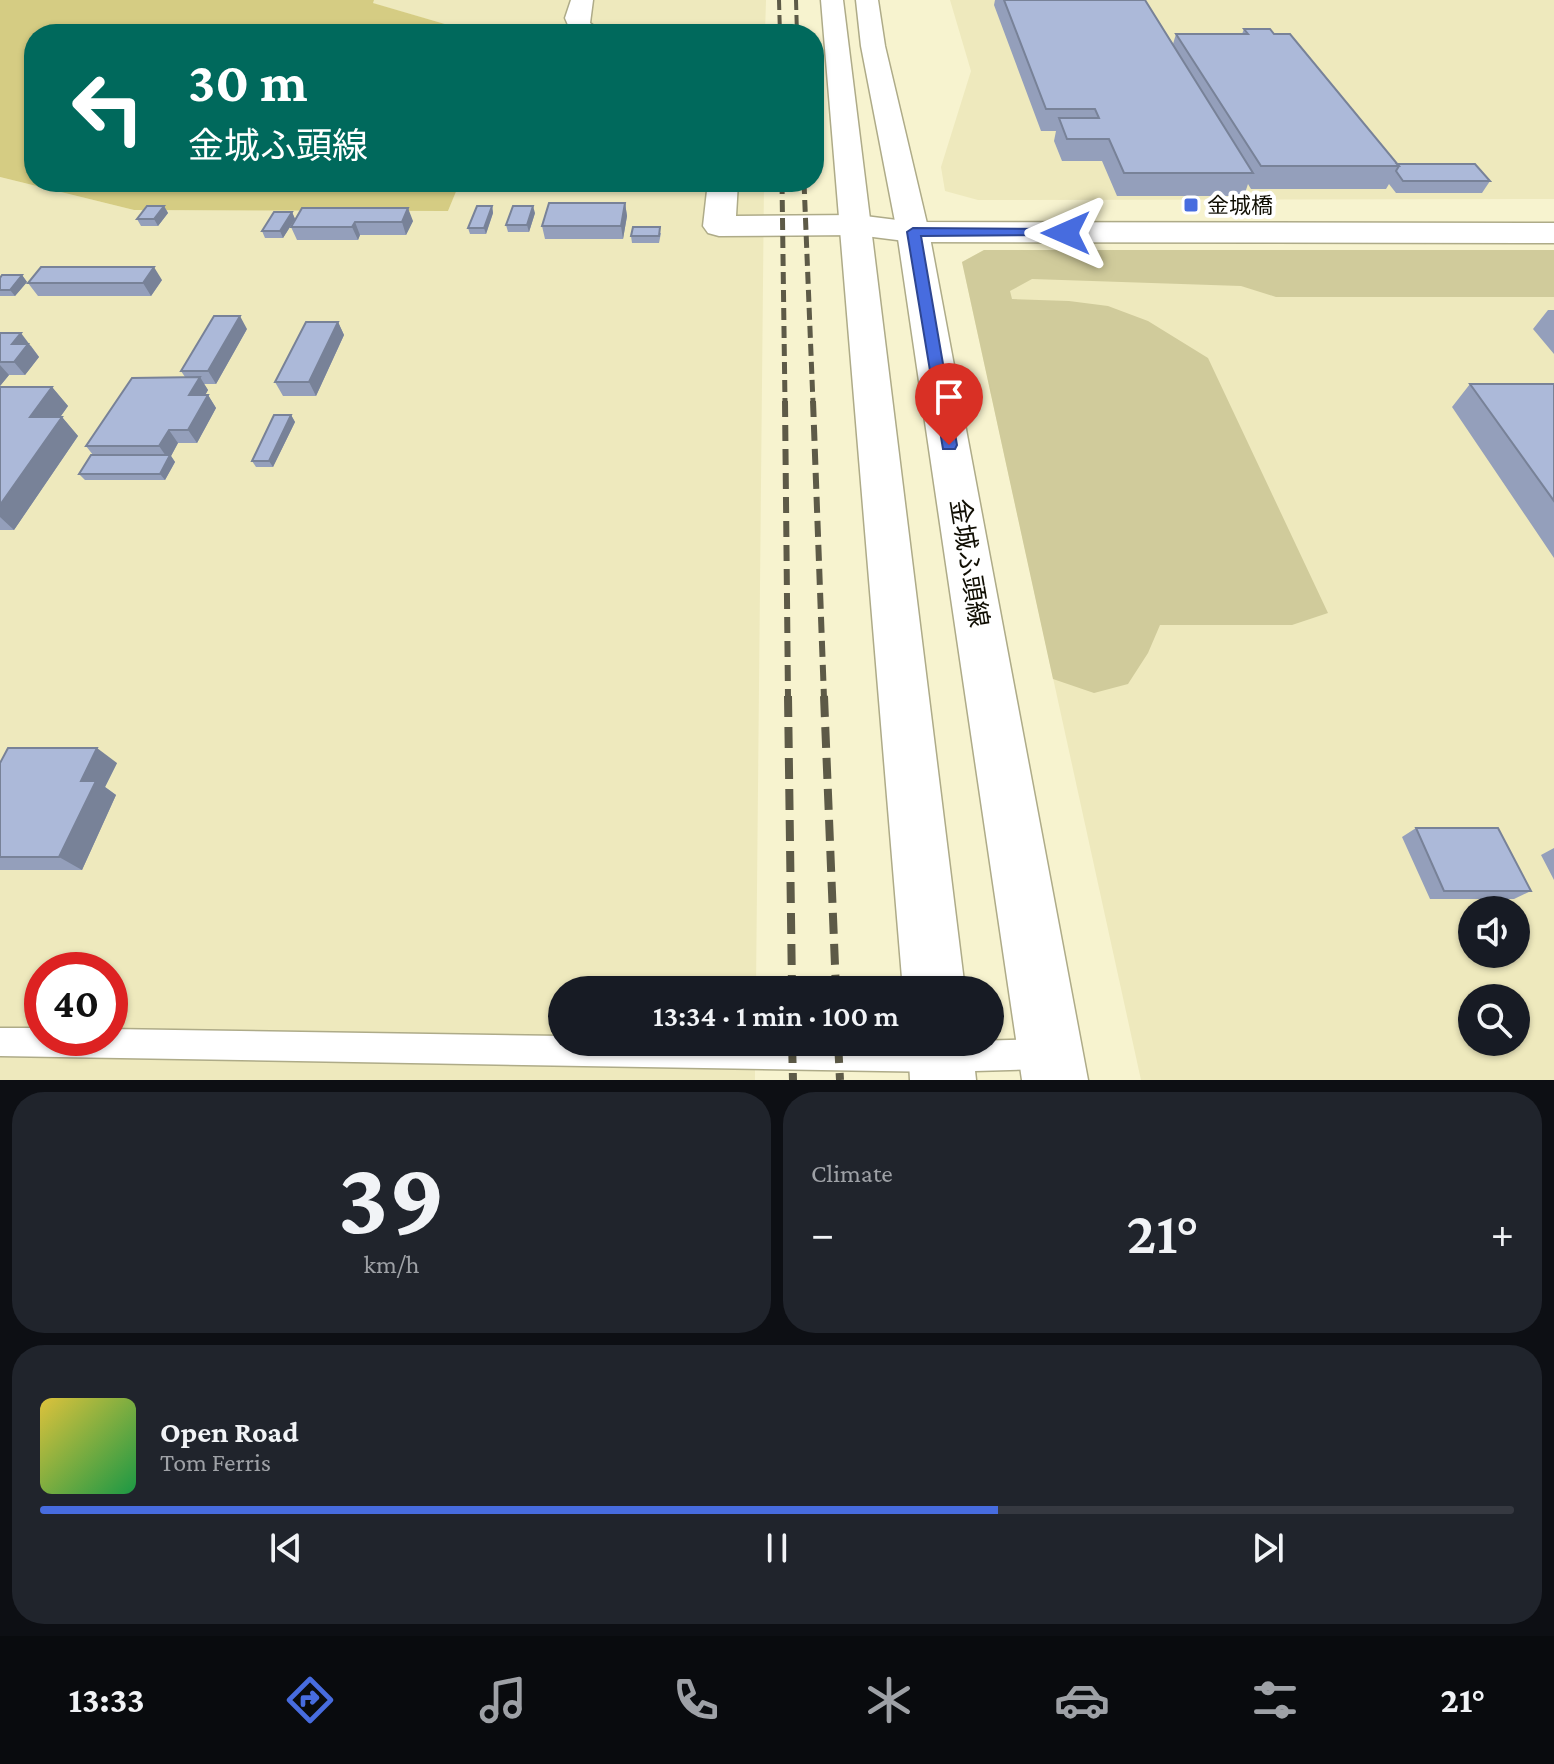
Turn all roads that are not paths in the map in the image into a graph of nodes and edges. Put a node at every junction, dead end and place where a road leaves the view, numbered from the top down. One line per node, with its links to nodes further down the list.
1 (582, 0): 4 (main road)
2 (832, 0): 8 (main road)
3 (867, 0): 7 (main road, 金城ふ頭線)
4 (578, 24)
5 (722, 192): 8 (main road)
6 (1554, 215): 7 (main road)
7 (912, 224): 8 (main road); 9 (main road); 13 (main road, 金城ふ頭線)
8 (857, 225): 10 (main road)
9 (1554, 233)
10 (933, 976)
11 (0, 1042): 12 (lane)
12 (941, 1060): 13 (lane)
13 (1053, 1067)

